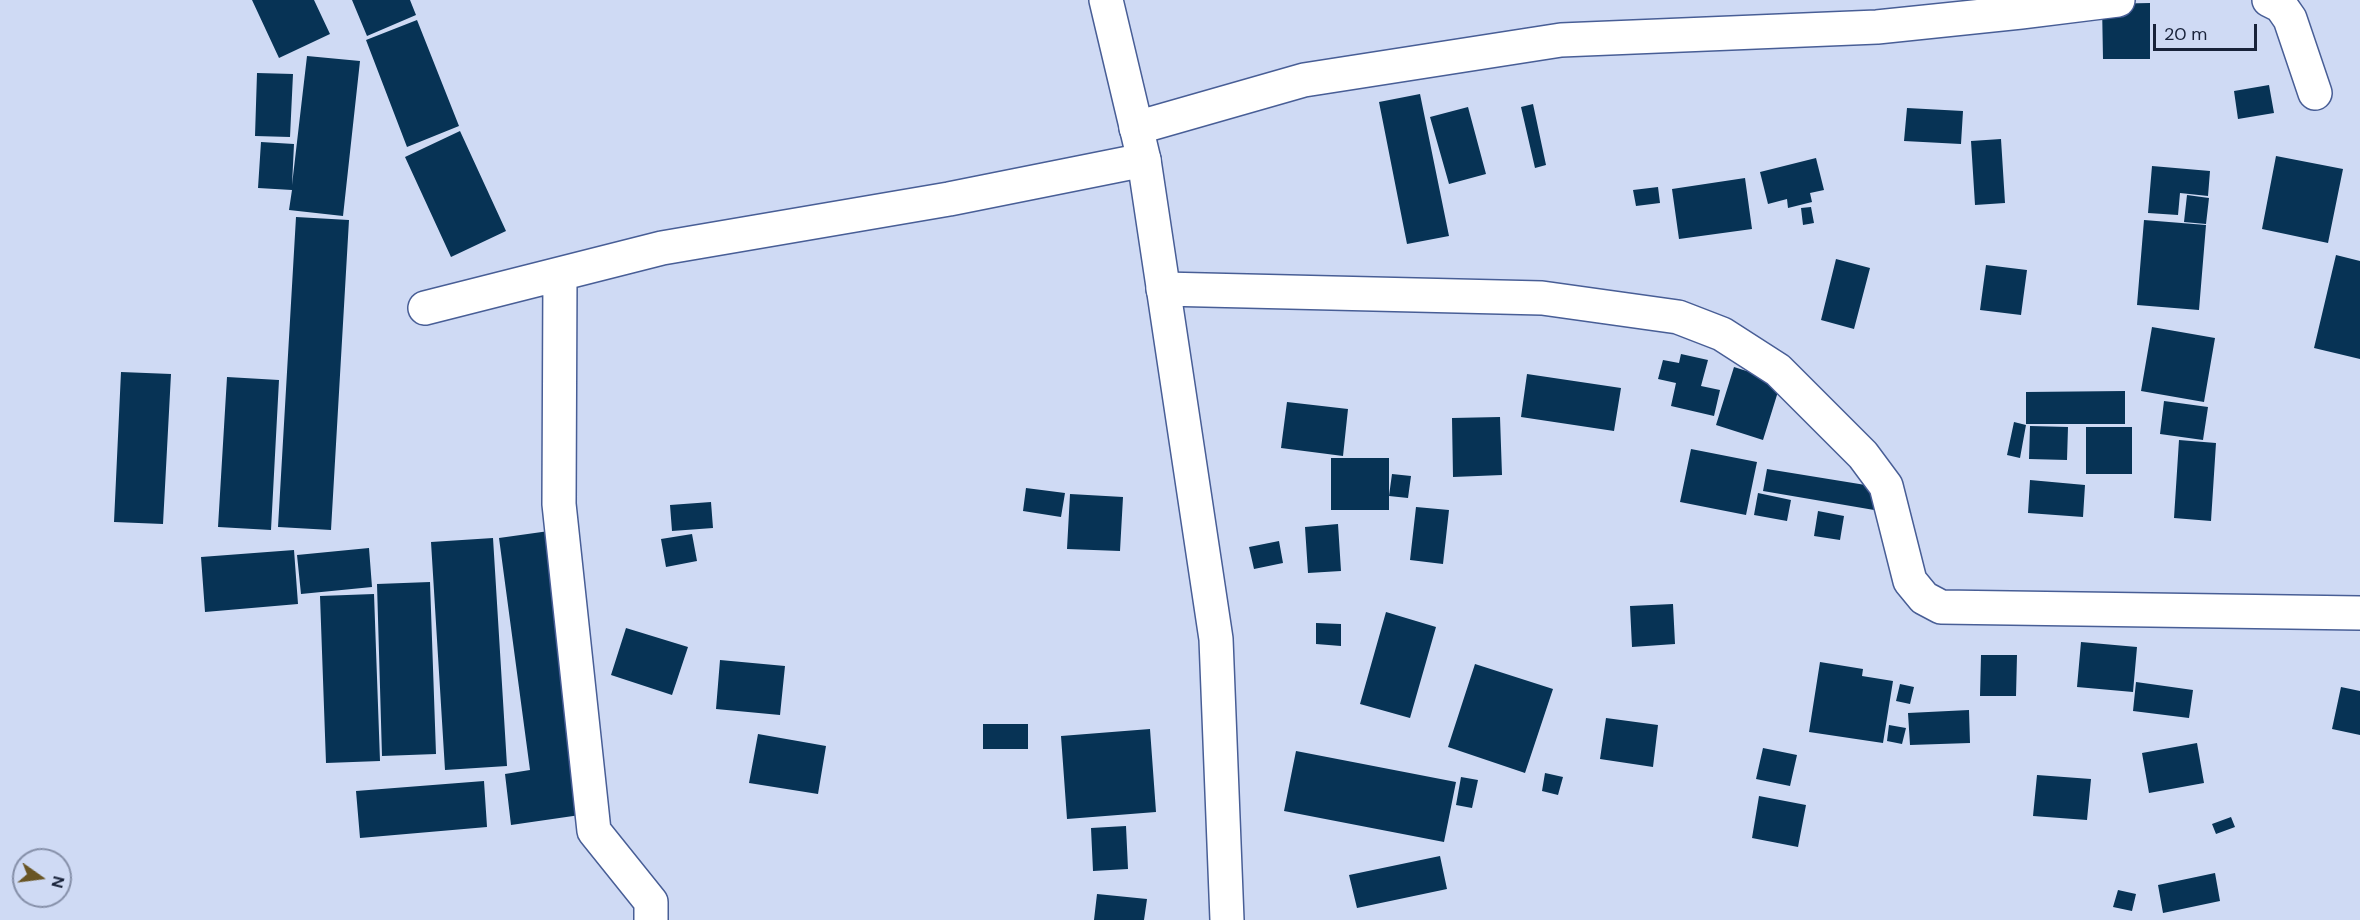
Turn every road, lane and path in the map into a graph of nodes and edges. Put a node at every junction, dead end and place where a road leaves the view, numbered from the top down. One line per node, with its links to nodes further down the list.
1 (1106, 0): 5 (street)
2 (2118, 0): 5 (street)
3 (2269, 0): 4 (street)
4 (2315, 93)
5 (1136, 128): 6 (street)
6 (1144, 160): 7 (street); 8 (street)
7 (560, 274): 9 (street); 11 (street)
8 (1163, 289): 10 (street); 12 (street)
9 (425, 308)
10 (2360, 613)
11 (651, 920)
12 (1227, 920)

